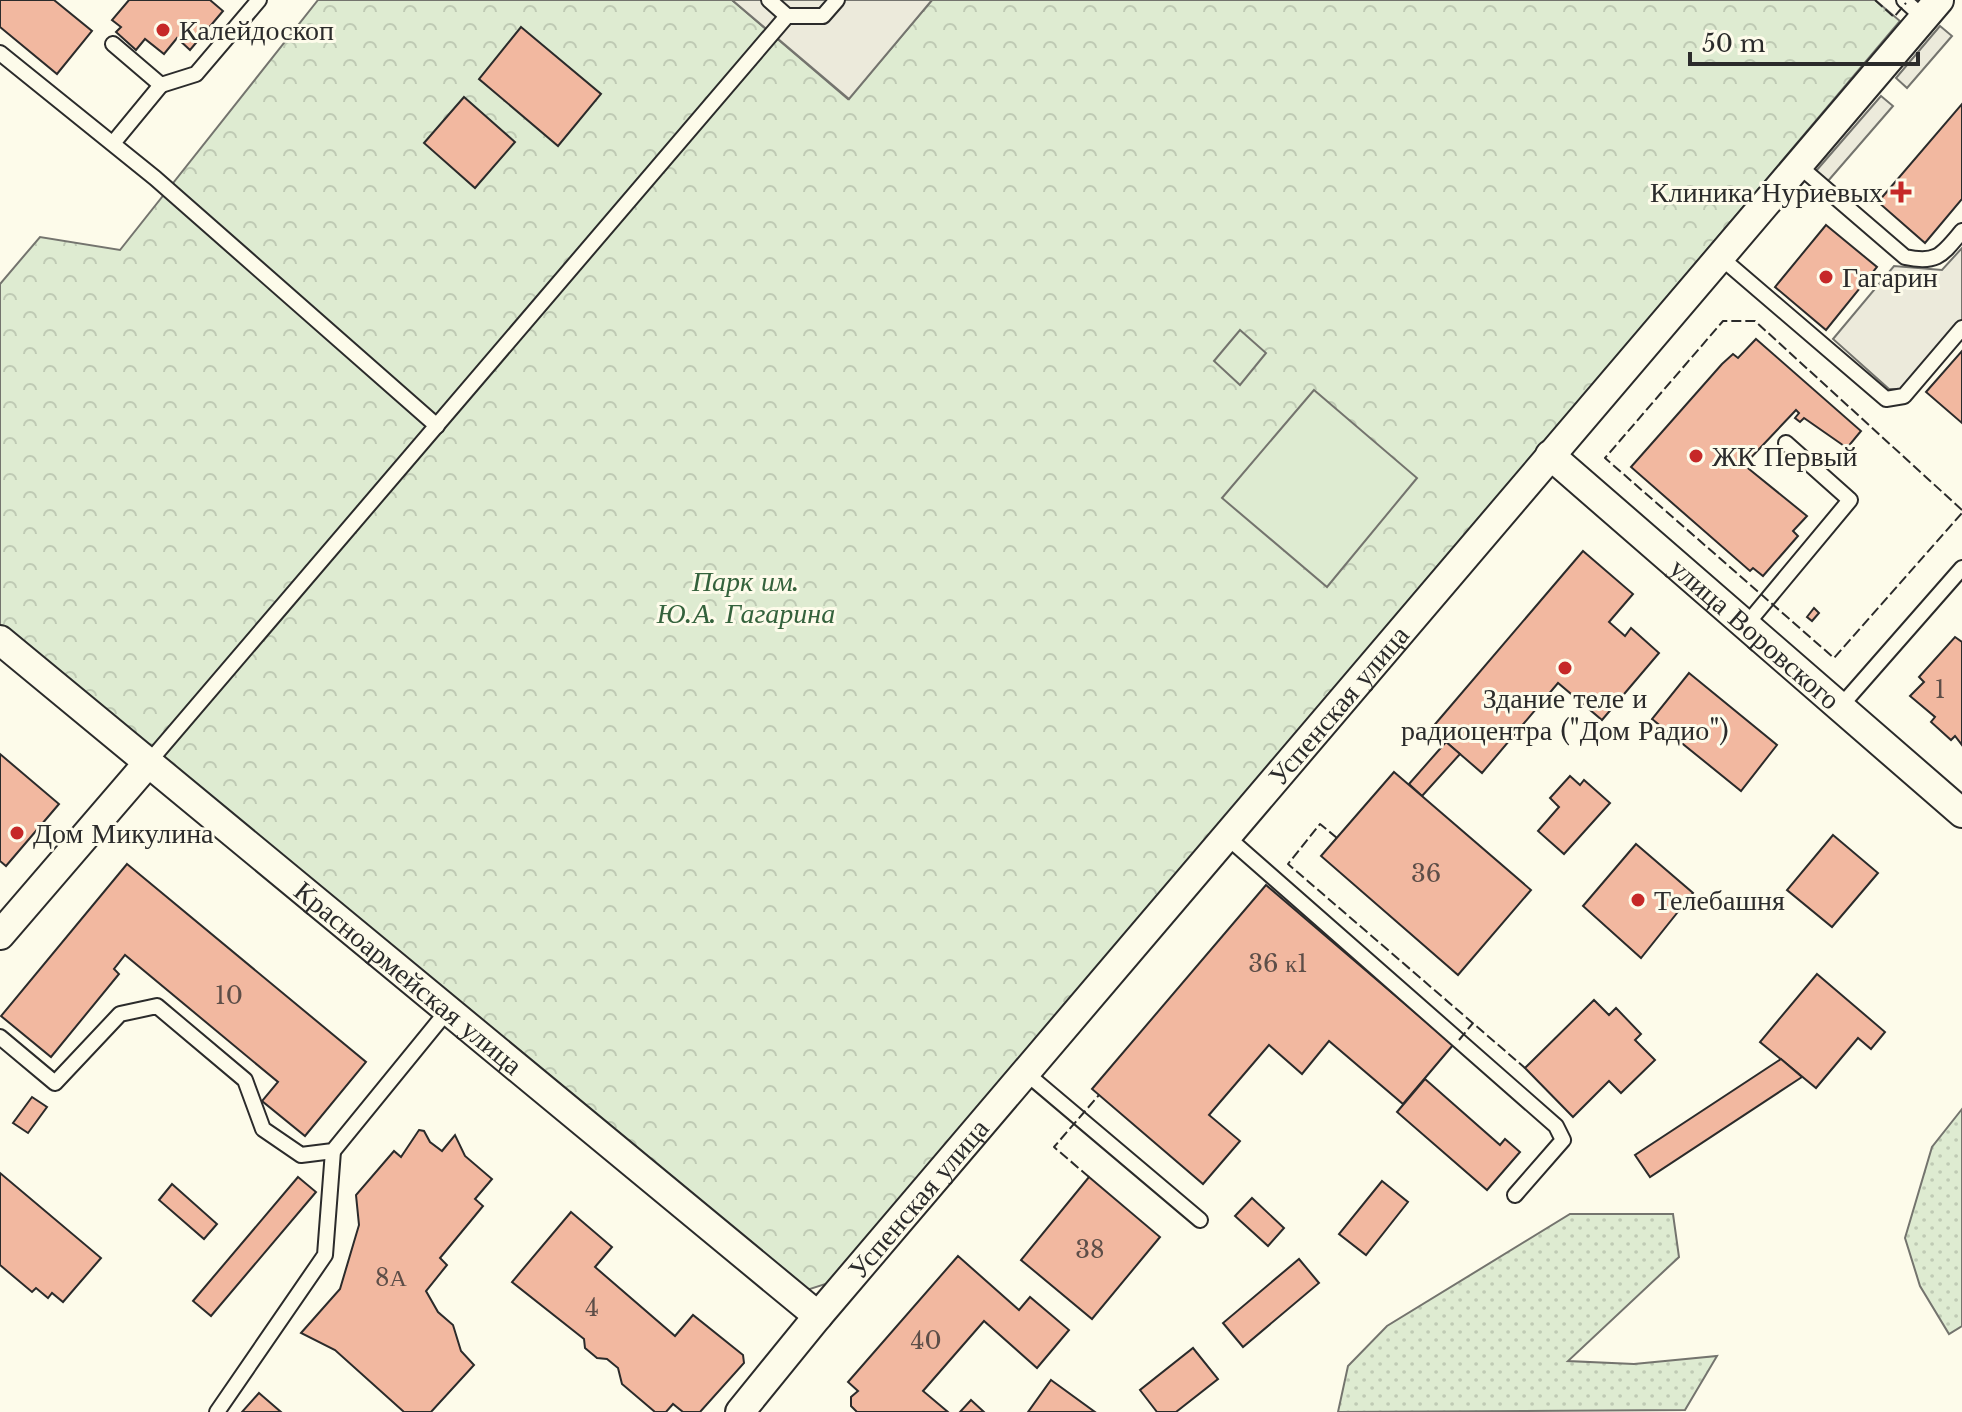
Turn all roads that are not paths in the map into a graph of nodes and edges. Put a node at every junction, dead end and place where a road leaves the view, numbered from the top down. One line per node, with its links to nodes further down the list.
1 (259, 0): 8 (lane)
2 (769, 0): 5 (lane)
3 (837, 0): 5 (lane)
4 (1922, 6): 10 (street, Успенская улица)
5 (787, 16): 14 (lane)
6 (113, 44): 8 (lane)
7 (0, 53): 9 (lane)
8 (161, 85): 9 (lane)
9 (114, 142): 14 (lane)
10 (1798, 165): 11 (lane); 12 (street, Успенская улица)
11 (1962, 231)
12 (1719, 256): 13 (lane); 16 (street, Успенская улица)
13 (1962, 328)
14 (437, 426): 21 (lane)
15 (1786, 443): 18 (lane)
16 (1550, 455): 18 (street, улица Воровского); 23 (street, Успенская улица)
17 (1962, 568): 20 (lane)
18 (1746, 625): 20 (street, улица Воровского)
19 (0, 640): 21 (street, Красноармейская улица)
20 (1840, 707): 22 (street, улица Воровского)
21 (148, 763): 24 (street); 25 (street, Красноармейская улица)
22 (1962, 813)
23 (1227, 837): 27 (street, Успенская улица); 29 (lane)
24 (0, 935)
25 (448, 1010): 28 (lane); 31 (street, Красноармейская улица)
26 (0, 1037): 28 (lane)
27 (1026, 1073): 30 (lane); 31 (street, Успенская улица)
28 (333, 1151): 32 (lane)
29 (1515, 1195)
30 (1200, 1220)
31 (818, 1316): 33 (street, Успенская улица)
32 (217, 1412)
33 (740, 1412)

